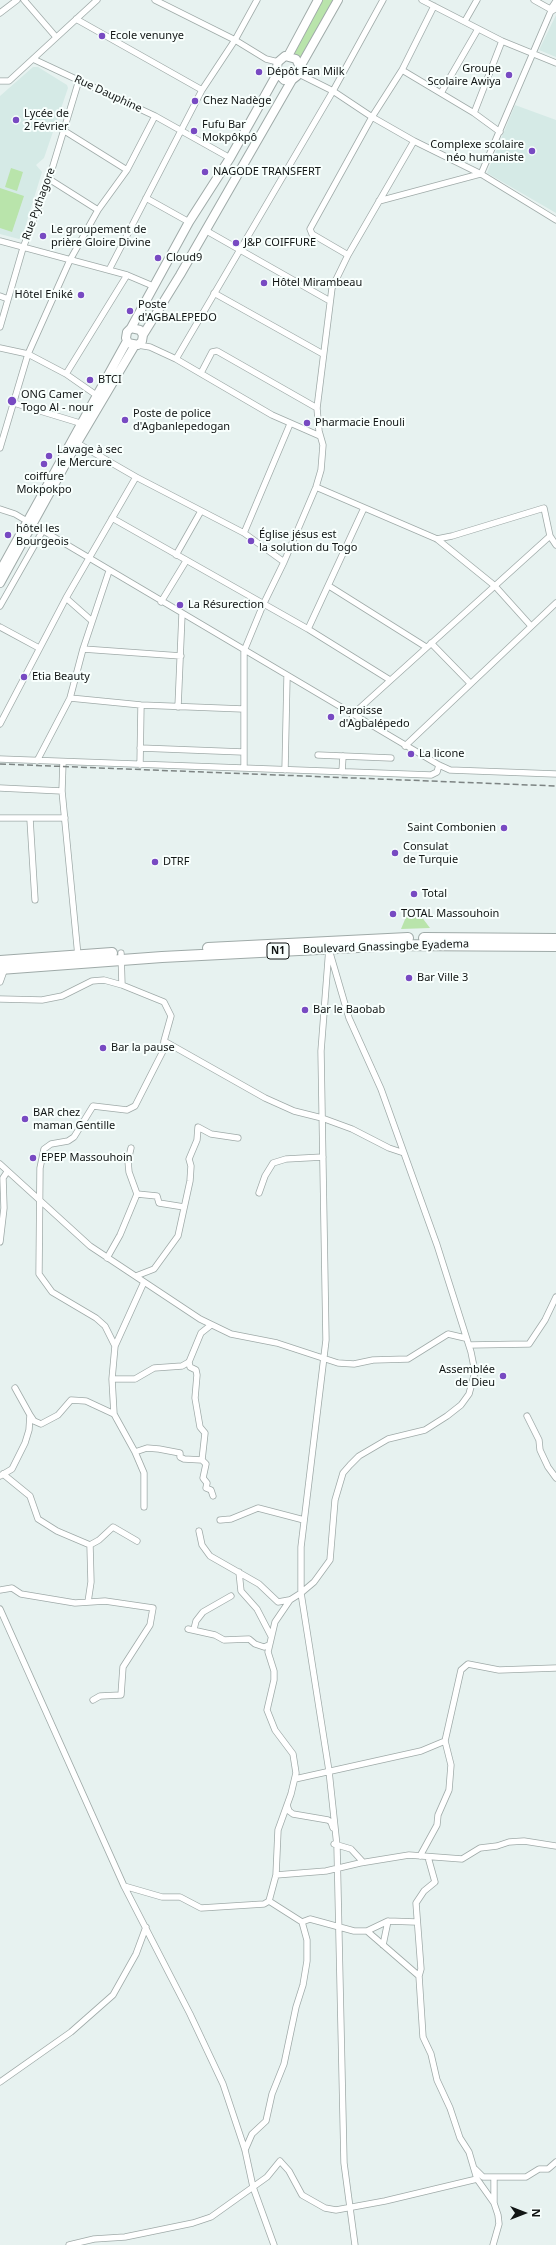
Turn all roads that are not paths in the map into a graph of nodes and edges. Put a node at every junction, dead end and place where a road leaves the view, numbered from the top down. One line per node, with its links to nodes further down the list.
1 (17, 0): 15 (street)
2 (24, 0): 19 (street)
3 (97, 0): 16 (street)
4 (155, 0): 20 (street)
5 (257, 0): 20 (street)
6 (318, 0): 23 (main road)
7 (338, 0): 27 (main road)
8 (383, 0): 34 (street)
9 (422, 0): 13 (street)
10 (477, 0): 17 (street)
11 (534, 0): 14 (street)
12 (556, 1): 14 (street)
13 (434, 6): 17 (street); 28 (street)
14 (553, 9): 22 (street)
15 (0, 13)
16 (76, 19): 19 (street); 33 (street)
17 (465, 21): 18 (street)
18 (478, 29): 21 (street); 35 (street)
19 (56, 37): 24 (street)
20 (235, 40): 25 (street); 33 (street)
21 (502, 41): 22 (street); 36 (street)
22 (532, 53): 26 (street); 41 (street)
23 (288, 56): 25 (main road); 27 (main road)
24 (33, 59): 30 (street, Rue Dauphine); 32 (street)
25 (278, 62): 29 (main road)
26 (556, 63)
27 (299, 70): 31 (main road); 34 (street)
28 (402, 70): 35 (street); 38 (street)
29 (277, 74): 31 (main road); 43 (main road)
30 (79, 80): 37 (street, Rue Dauphine); 39 (street, Rue Pythagore)
31 (292, 80): 52 (main road)
32 (0, 81)
33 (202, 90): 40 (street)
34 (333, 91): 38 (street); 55 (street)
35 (441, 93): 36 (street)
36 (474, 113): 41 (street)
37 (155, 116): 40 (street, Rue Dauphine); 44 (street)
38 (372, 117): 42 (street); 56 (street)
39 (63, 130): 44 (street); 46 (street, Rue Pythagore)
40 (182, 130): 43 (street, Rue Dauphine); 47 (street)
41 (500, 132): 45 (street)
42 (414, 141): 45 (street); 48 (street)
43 (230, 158): 51 (main road)
44 (127, 170): 49 (street)
45 (481, 174): 48 (street); 50 (street)
46 (49, 179): 49 (street); 54 (street, Rue Pythagore)
47 (146, 198): 51 (street); 58 (street)
48 (379, 202): 56 (street)
49 (98, 210): 57 (street)
50 (556, 220)
51 (189, 222): 60 (main road)
52 (206, 230): 55 (street); 67 (main road)
53 (0, 241): 54 (street)
54 (23, 248): 57 (street); 63 (street, Rue Pythagore)
55 (240, 251): 61 (street); 64 (street)
56 (348, 255): 64 (street)
57 (70, 260): 58 (street); 72 (street)
58 (109, 270): 59 (street)
59 (127, 275): 60 (street); 76 (street)
60 (153, 286): 66 (main road)
61 (214, 293): 73 (street); 74 (street)
62 (0, 296): 63 (street)
63 (8, 299): 65 (street, Rue Pythagore)
64 (330, 301): 73 (street)
65 (0, 328)
66 (131, 328): 67 (main road); 68 (main road)
67 (143, 336): 69 (main road); 70 (street)
68 (127, 341): 69 (main road); 77 (main road)
69 (136, 345): 70 (street); 77 (main road)
70 (150, 347): 74 (street)
71 (0, 348): 72 (street)
72 (28, 354): 76 (street); 78 (street)
73 (323, 354): 79 (street)
74 (176, 359): 75 (street)
75 (201, 373): 79 (street); 81 (street)
76 (66, 374): 77 (street)
77 (100, 397): 80 (main road)
78 (14, 403): 80 (street); 84 (street)
79 (317, 408): 82 (street)
80 (84, 424): 83 (main road); 91 (main road)
81 (290, 424): 82 (street); 93 (street)
82 (320, 436): 86 (street)
83 (77, 443): 85 (street); 91 (main road)
84 (0, 448)
85 (136, 476): 89 (street); 90 (street)
86 (316, 487): 87 (street); 100 (street)
87 (364, 508): 95 (street); 104 (street)
88 (0, 509): 91 (street)
89 (201, 511): 93 (street); 97 (street)
90 (112, 518): 97 (street); 98 (street)
91 (30, 524): 92 (street); 101 (main road); 103 (main road)
92 (42, 532): 98 (street); 110 (street)
93 (244, 533): 100 (street)
94 (550, 536): 95 (street); 96 (street); 105 (street)
95 (437, 539): 105 (street)
96 (556, 546)
97 (176, 555): 99 (street)
98 (88, 559): 102 (street); 106 (street)
99 (186, 561): 107 (street); 109 (street)
100 (284, 562): 109 (street)
101 (1, 569)
102 (109, 571): 107 (street); 112 (street)
103 (0, 584)
104 (329, 586): 115 (street); 116 (street)
105 (495, 586): 113 (street); 116 (street)
106 (66, 598): 112 (street); 117 (street)
107 (161, 602): 111 (street)
108 (556, 603): 113 (street)
109 (263, 605): 115 (street); 119 (street)
110 (0, 606)
111 (182, 614): 119 (street); 120 (street)
112 (92, 621): 118 (street)
113 (531, 626): 123 (street)
114 (0, 627): 117 (street)
115 (308, 629): 122 (street)
116 (428, 645): 122 (street); 123 (street)
117 (39, 648): 129 (street)
118 (83, 650): 120 (street); 124 (street)
119 (244, 651): 121 (street); 127 (street)
120 (180, 656): 126 (street)
121 (287, 676): 128 (street); 142 (street)
122 (390, 680): 128 (street)
123 (470, 683): 130 (street)
124 (70, 698): 125 (street); 137 (street)
125 (141, 705): 126 (street); 131 (street)
126 (178, 707): 127 (street)
127 (243, 709): 132 (street)
128 (352, 715): 130 (street)
129 (0, 724)
130 (406, 746): 140 (street)
131 (140, 748): 132 (street); 139 (street)
132 (243, 752): 141 (street)
133 (318, 755): 134 (street)
134 (342, 756): 136 (street); 143 (street)
135 (0, 758): 137 (street)
136 (391, 758)
137 (36, 761): 138 (street)
138 (63, 762): 139 (street); 146 (street)
139 (140, 765): 141 (street)
140 (439, 765): 143 (street); 144 (street)
141 (244, 768): 142 (street)
142 (285, 770): 143 (street)
143 (342, 772)
144 (556, 774)
145 (0, 788): 146 (street)
146 (62, 791): 148 (street)
147 (0, 818): 149 (street)
148 (65, 818): 149 (street); 154 (street)
149 (30, 819): 150 (street)
150 (35, 900)
151 (556, 938): 152 (highway, Boulevard Gnassingbe Eyadema / N1)
152 (328, 945): 153 (highway, Boulevard Gnassingbe Eyadema / N1); 155 (highway, Boulevard Gnassingbe Eyadema / N1); 161 (street); 164 (street)
153 (556, 946)
154 (78, 956): 155 (highway, Boulevard Gnassingbe Eyadema / N1); 156 (highway, Boulevard Gnassingbe Eyadema / N1)
155 (121, 956): 156 (highway, Boulevard Gnassingbe Eyadema / N1); 158 (street)
156 (2, 966): 157 (street)
157 (0, 982)
158 (122, 985): 159 (street); 160 (street)
159 (0, 999)
160 (164, 1041): 161 (street); 170 (street)
161 (322, 1118): 164 (street); 165 (street)
162 (238, 1138): 171 (street)
163 (131, 1148): 169 (street)
164 (404, 1153): 178 (street)
165 (323, 1157): 168 (street); 181 (street)
166 (0, 1164): 167 (street)
167 (7, 1172): 170 (street); 172 (street)
168 (260, 1193)
169 (137, 1194): 171 (street); 173 (street)
170 (40, 1202): 173 (street); 180 (street)
171 (184, 1206): 174 (street)
172 (0, 1242)
173 (107, 1258): 174 (street)
174 (136, 1276): 175 (street)
175 (144, 1282): 177 (street); 180 (street)
176 (556, 1297): 179 (street)
177 (211, 1325): 181 (street); 182 (street)
178 (465, 1338): 179 (street); 181 (street)
179 (469, 1345): 201 (street)
180 (115, 1346): 183 (street)
181 (322, 1358): 195 (street)
182 (189, 1362): 183 (street); 189 (street)
183 (112, 1379): 185 (street)
184 (15, 1388): 186 (street)
185 (114, 1414): 186 (street); 188 (street)
186 (30, 1415): 190 (street)
187 (527, 1416): 191 (street)
188 (135, 1452): 189 (street); 193 (street)
189 (202, 1460): 192 (street)
190 (1, 1475): 198 (street)
191 (556, 1478)
192 (213, 1496)
193 (144, 1507)
194 (220, 1520): 195 (street)
195 (304, 1520): 201 (street)
196 (199, 1531): 199 (street)
197 (137, 1541): 198 (street)
198 (90, 1545): 204 (street)
199 (239, 1572): 203 (street); 206 (street)
200 (0, 1590): 204 (street)
201 (301, 1593): 203 (street); 211 (street)
202 (230, 1596): 207 (street)
203 (290, 1600): 206 (street)
204 (88, 1602): 209 (street)
205 (0, 1609): 221 (street)
206 (271, 1636): 207 (street)
207 (269, 1646): 212 (street)
208 (556, 1668): 210 (street)
209 (93, 1700)
210 (445, 1741): 211 (street); 216 (street)
211 (329, 1771): 212 (street); 214 (street)
212 (295, 1779): 213 (street)
213 (287, 1805): 214 (street); 220 (street)
214 (337, 1846): 218 (street); 219 (street)
215 (556, 1846): 217 (street)
216 (420, 1856): 217 (street); 218 (street)
217 (428, 1857): 225 (street)
218 (364, 1862): 219 (street)
219 (338, 1868): 220 (street); 227 (street)
220 (276, 1875): 222 (street)
221 (124, 1886): 222 (street); 226 (street)
222 (270, 1901): 224 (street)
223 (388, 1921): 225 (street); 228 (street); 229 (street)
224 (302, 1922): 227 (street); 232 (street)
225 (416, 1922): 230 (street)
226 (146, 1927): 231 (street); 232 (street)
227 (339, 1928): 228 (street); 239 (street)
228 (367, 1931): 229 (street)
229 (383, 1945): 230 (street)
230 (419, 1976): 234 (street)
231 (0, 2082)
232 (245, 2150): 237 (street)
233 (556, 2162): 235 (street)
234 (473, 2165): 235 (street); 236 (street)
235 (494, 2177): 238 (street)
236 (477, 2179): 238 (street); 239 (street)
237 (253, 2186): 239 (street); 240 (street); 241 (street)
238 (494, 2203): 243 (street)
239 (349, 2208): 242 (street)
240 (69, 2245)
241 (274, 2245)
242 (355, 2245)
243 (493, 2245)

